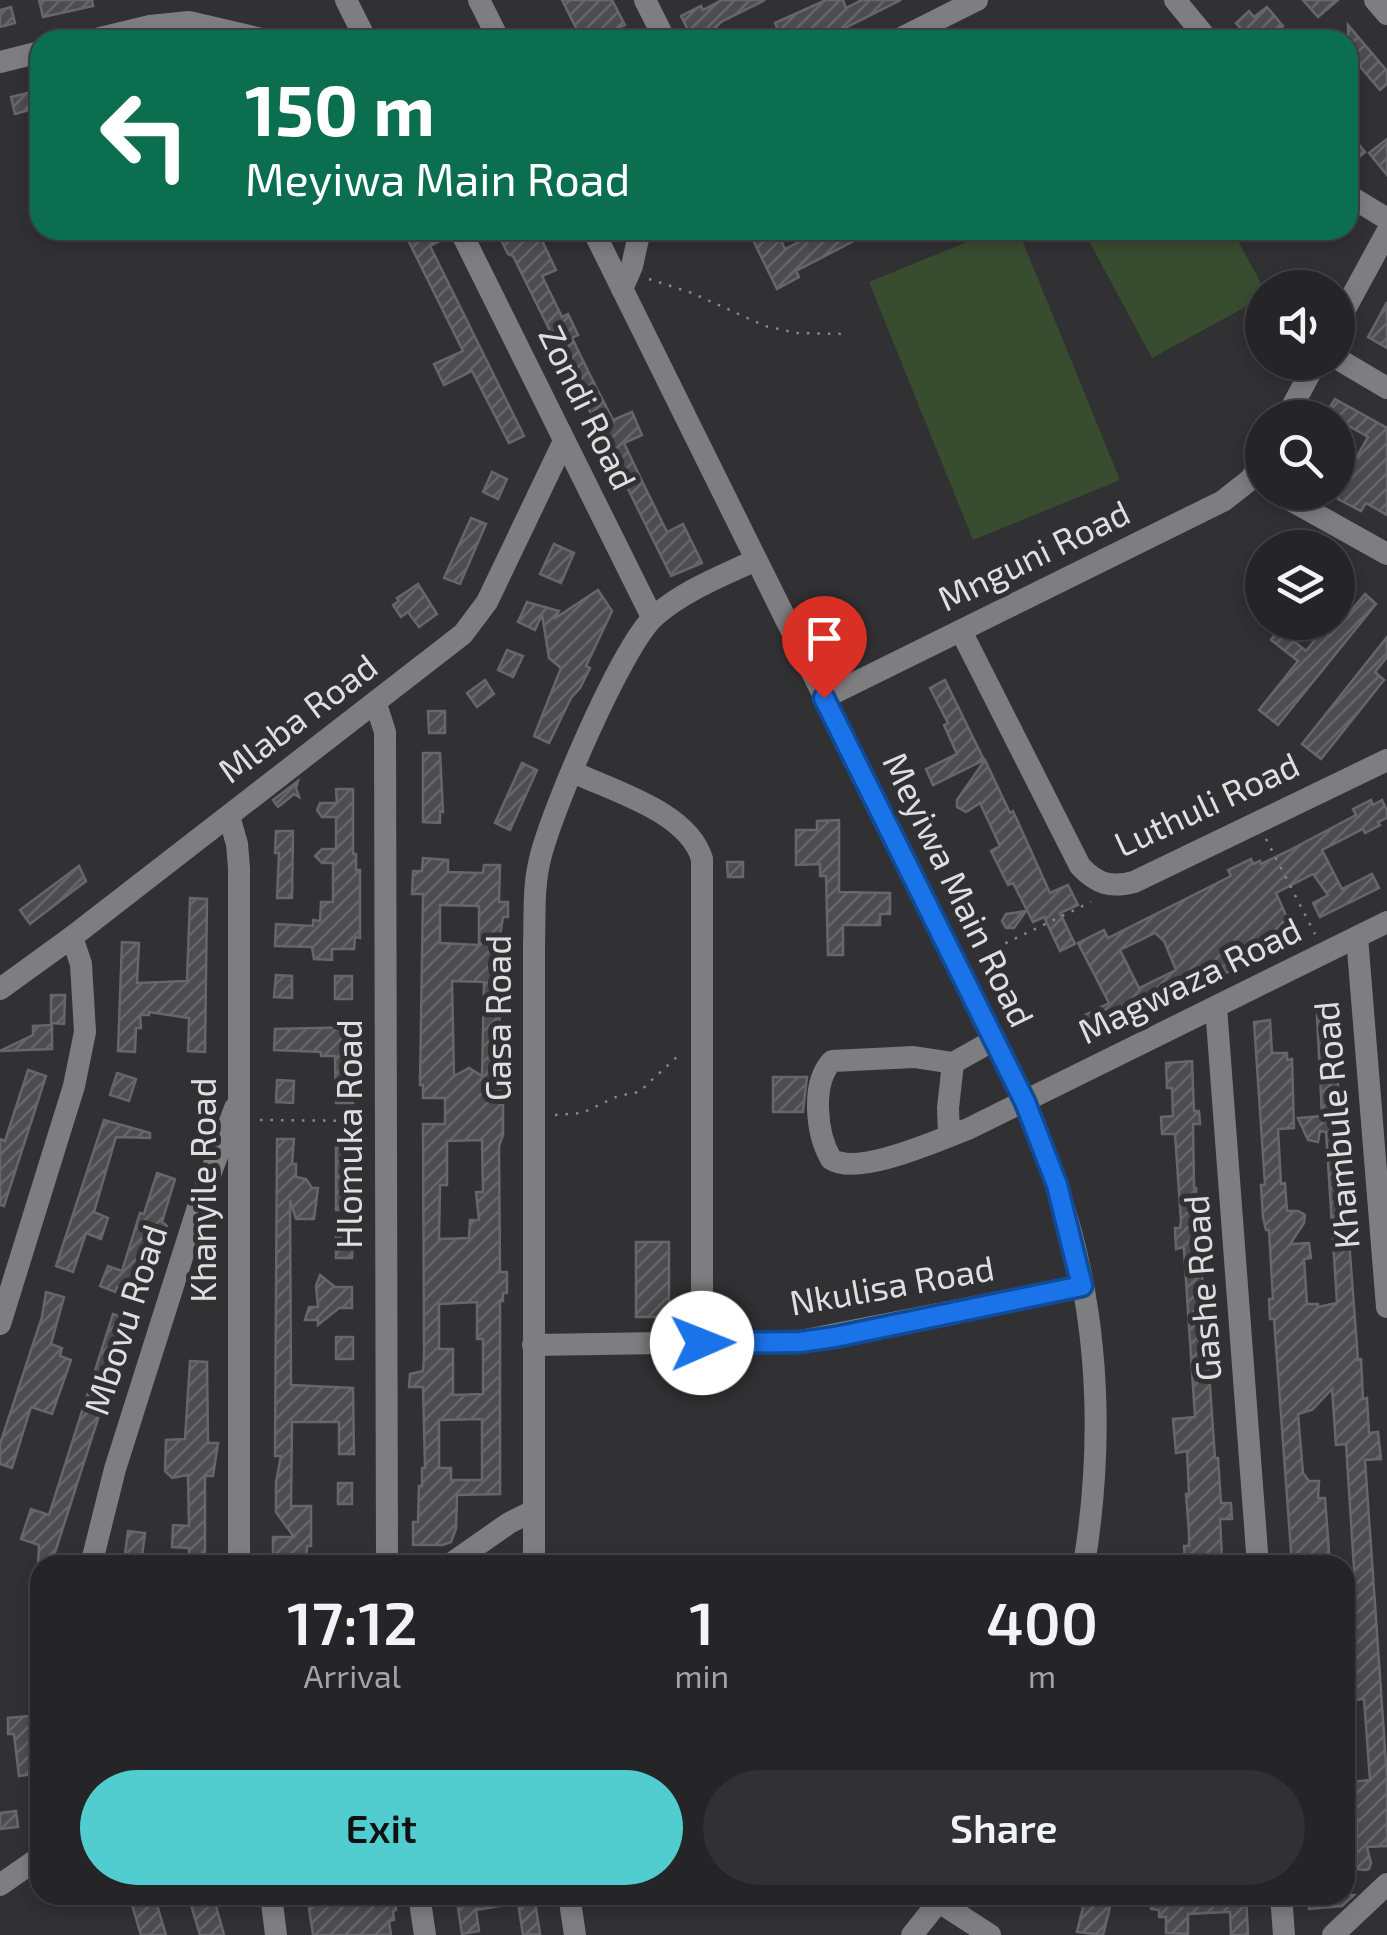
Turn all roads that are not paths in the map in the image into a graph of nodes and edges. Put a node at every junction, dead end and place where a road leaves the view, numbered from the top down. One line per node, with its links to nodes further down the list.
1 (346, 0): 10 (street)
2 (479, 0): 11 (street)
3 (646, 0): 12 (street)
4 (977, 0): 13 (street)
5 (1175, 0): 14 (street)
6 (1375, 0): 7 (street)
7 (1387, 14)
8 (133, 30): 9 (street)
9 (223, 30)
10 (361, 30)
11 (494, 30)
12 (660, 30)
13 (917, 30)
14 (1200, 30)
15 (30, 54): 16 (street)
16 (0, 62)
17 (1358, 201): 18 (street)
18 (1387, 219)
19 (1387, 232): 24 (street)
20 (465, 240): 27 (street, Zondi Road)
21 (598, 240): 23 (street, Meyiwa Main Road)
22 (638, 240): 23 (street)
23 (622, 289): 31 (street, Meyiwa Main Road)
24 (1355, 291)
25 (1355, 369): 26 (street)
26 (1387, 388)
27 (564, 440): 32 (street, Zondi Road); 35 (street, Mlaba Road)
28 (1245, 485): 33 (street, Mnguni Road)
29 (1308, 510): 30 (street)
30 (1387, 554)
31 (756, 560): 32 (street, Gasa Road); 34 (street, Meyiwa Main Road)
32 (652, 617): 37 (street, Gasa Road)
33 (962, 631): 34 (street, Mnguni Road); 36 (street, Luthuli Road)
34 (824, 698): 44 (street, Meyiwa Main Road)
35 (376, 704): 38 (street, Mlaba Road); 60 (street, Hlomuka Road)
36 (1387, 760)
37 (573, 772): 55 (street); 56 (street, Gasa Road)
38 (228, 816): 41 (street, Mlaba Road); 48 (street, Khanyile Road)
39 (1387, 922): 40 (street, Magwaza Road)
40 (1357, 937): 43 (street, Magwaza Road); 46 (street, Khambule Road)
41 (72, 938): 42 (street, Mlaba Road); 54 (street)
42 (0, 989)
43 (1216, 1007): 47 (street, Magwaza Road); 64 (street, Gashe Road)
44 (994, 1040): 45 (street); 47 (street, Meyiwa Main Road)
45 (954, 1063): 49 (street); 49 (street, Magwaza Road)
46 (1379, 1090): 53 (street, Khambule Road)
47 (1025, 1102): 49 (street, Magwaza Road); 52 (street, Meyiwa Main Road)
48 (238, 1110): 50 (street, Mbovu Road); 51 (street, Khanyile Road)
49 (950, 1136)
50 (198, 1208): 51 (street); 58 (street, Mbovu Road)
51 (240, 1214): 59 (street, Khanyile Road)
52 (1082, 1286): 55 (street, Nkulisa Road); 63 (street, Meyiwa Main Road)
53 (1387, 1308)
54 (0, 1324)
55 (702, 1343): 56 (street, Nkulisa Road)
56 (533, 1345): 57 (street, Gasa Road)
57 (534, 1511): 61 (street); 62 (street, Gasa Road)
58 (92, 1555)
59 (239, 1555)
60 (386, 1555)
61 (463, 1555)
62 (534, 1555)
63 (1085, 1555)
64 (1257, 1555)
65 (30, 1864): 67 (street)
66 (1387, 1884): 80 (street)
67 (0, 1886)
68 (272, 1905): 74 (street)
69 (420, 1905): 75 (street)
70 (570, 1905): 76 (street)
71 (937, 1905): 77 (street)
72 (950, 1905): 78 (street)
73 (1282, 1905): 79 (street)
74 (276, 1935)
75 (425, 1935)
76 (575, 1935)
77 (912, 1935)
78 (990, 1935)
79 (1284, 1935)
80 (1334, 1935)

